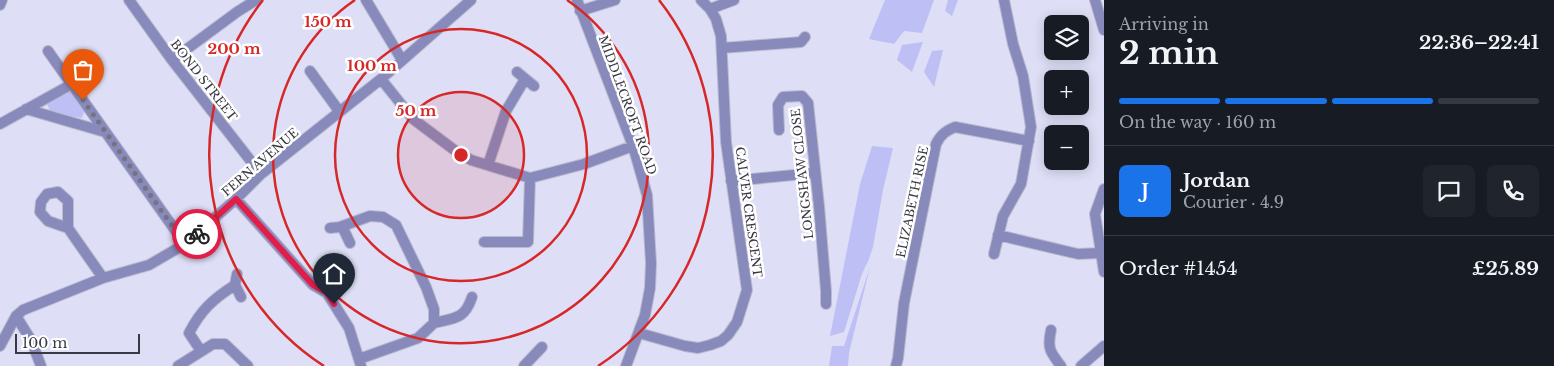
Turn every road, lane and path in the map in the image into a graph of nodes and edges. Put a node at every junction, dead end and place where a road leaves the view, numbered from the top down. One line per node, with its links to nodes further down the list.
1 (2, 0): 12 (street)
2 (129, 0): 19 (street, BOND STREET)
3 (256, 0): 19 (street)
4 (366, 0): 20 (street)
5 (471, 0): 20 (street, FERN AVENUE)
6 (577, 0): 14 (street, MIDDLECROFT ROAD)
7 (615, 0): 14 (street)
8 (701, 0): 13 (street, CALVER CRESCENT)
9 (734, 0): 13 (street)
10 (1004, 0): 30 (street)
11 (1095, 0): 15 (street)
12 (0, 4)
13 (710, 9): 17 (street, CALVER CRESCENT)
14 (580, 11): 31 (street, MIDDLECROFT ROAD)
15 (1104, 30)
16 (805, 37): 17 (street)
17 (722, 48): 36 (street, CALVER CRESCENT)
18 (48, 51): 23 (street)
19 (172, 60): 34 (street, BOND STREET)
20 (402, 60): 22 (street, FERN AVENUE)
21 (310, 71): 26 (street)
22 (381, 78): 26 (street, FERN AVENUE); 32 (street)
23 (72, 84): 25 (street); 29 (street)
24 (534, 86): 32 (street)
25 (26, 109): 27 (street); 29 (street)
26 (339, 111): 34 (street, FERN AVENUE)
27 (0, 124)
28 (779, 130): 33 (street, LONGSHAW CLOSE)
29 (105, 132): 45 (street)
30 (1029, 141): 42 (street); 69 (street, ELIZABETH RISE)
31 (632, 146): 35 (street); 58 (street, MIDDLECROFT ROAD)
32 (488, 165): 35 (street)
33 (815, 173): 36 (street); 54 (street, LONGSHAW CLOSE)
34 (261, 174): 38 (street, FERN AVENUE)
35 (530, 178): 43 (street)
36 (731, 181): 58 (street, CALVER CRESCENT)
37 (1104, 189): 46 (street)
38 (236, 199): 45 (street, FERN AVENUE); 63 (street)
39 (342, 226): 41 (street); 44 (street); 56 (street)
40 (68, 228): 50 (street)
41 (330, 228)
42 (998, 235): 46 (street); 47 (street)
43 (484, 242)
44 (350, 243)
45 (185, 244): 50 (street, FERN AVENUE)
46 (1100, 253): 48 (street)
47 (994, 254)
48 (1104, 272)
49 (237, 274): 51 (street)
50 (103, 278): 55 (street, FERN AVENUE)
51 (234, 285): 52 (street); 62 (street)
52 (241, 297)
53 (472, 297): 56 (street)
54 (826, 304)
55 (16, 316): 59 (street); 64 (street)
56 (434, 322): 63 (street)
57 (1051, 330): 70 (street)
58 (638, 333): 68 (street, MIDDLECROFT ROAD)
59 (0, 346)
60 (1104, 346): 71 (street)
61 (542, 347): 67 (street)
62 (201, 351): 65 (street); 66 (street)
63 (360, 362)
64 (40, 366)
65 (178, 366)
66 (248, 366)
67 (524, 366)
68 (626, 366)
69 (896, 366)
70 (1061, 366)
71 (1081, 366)

